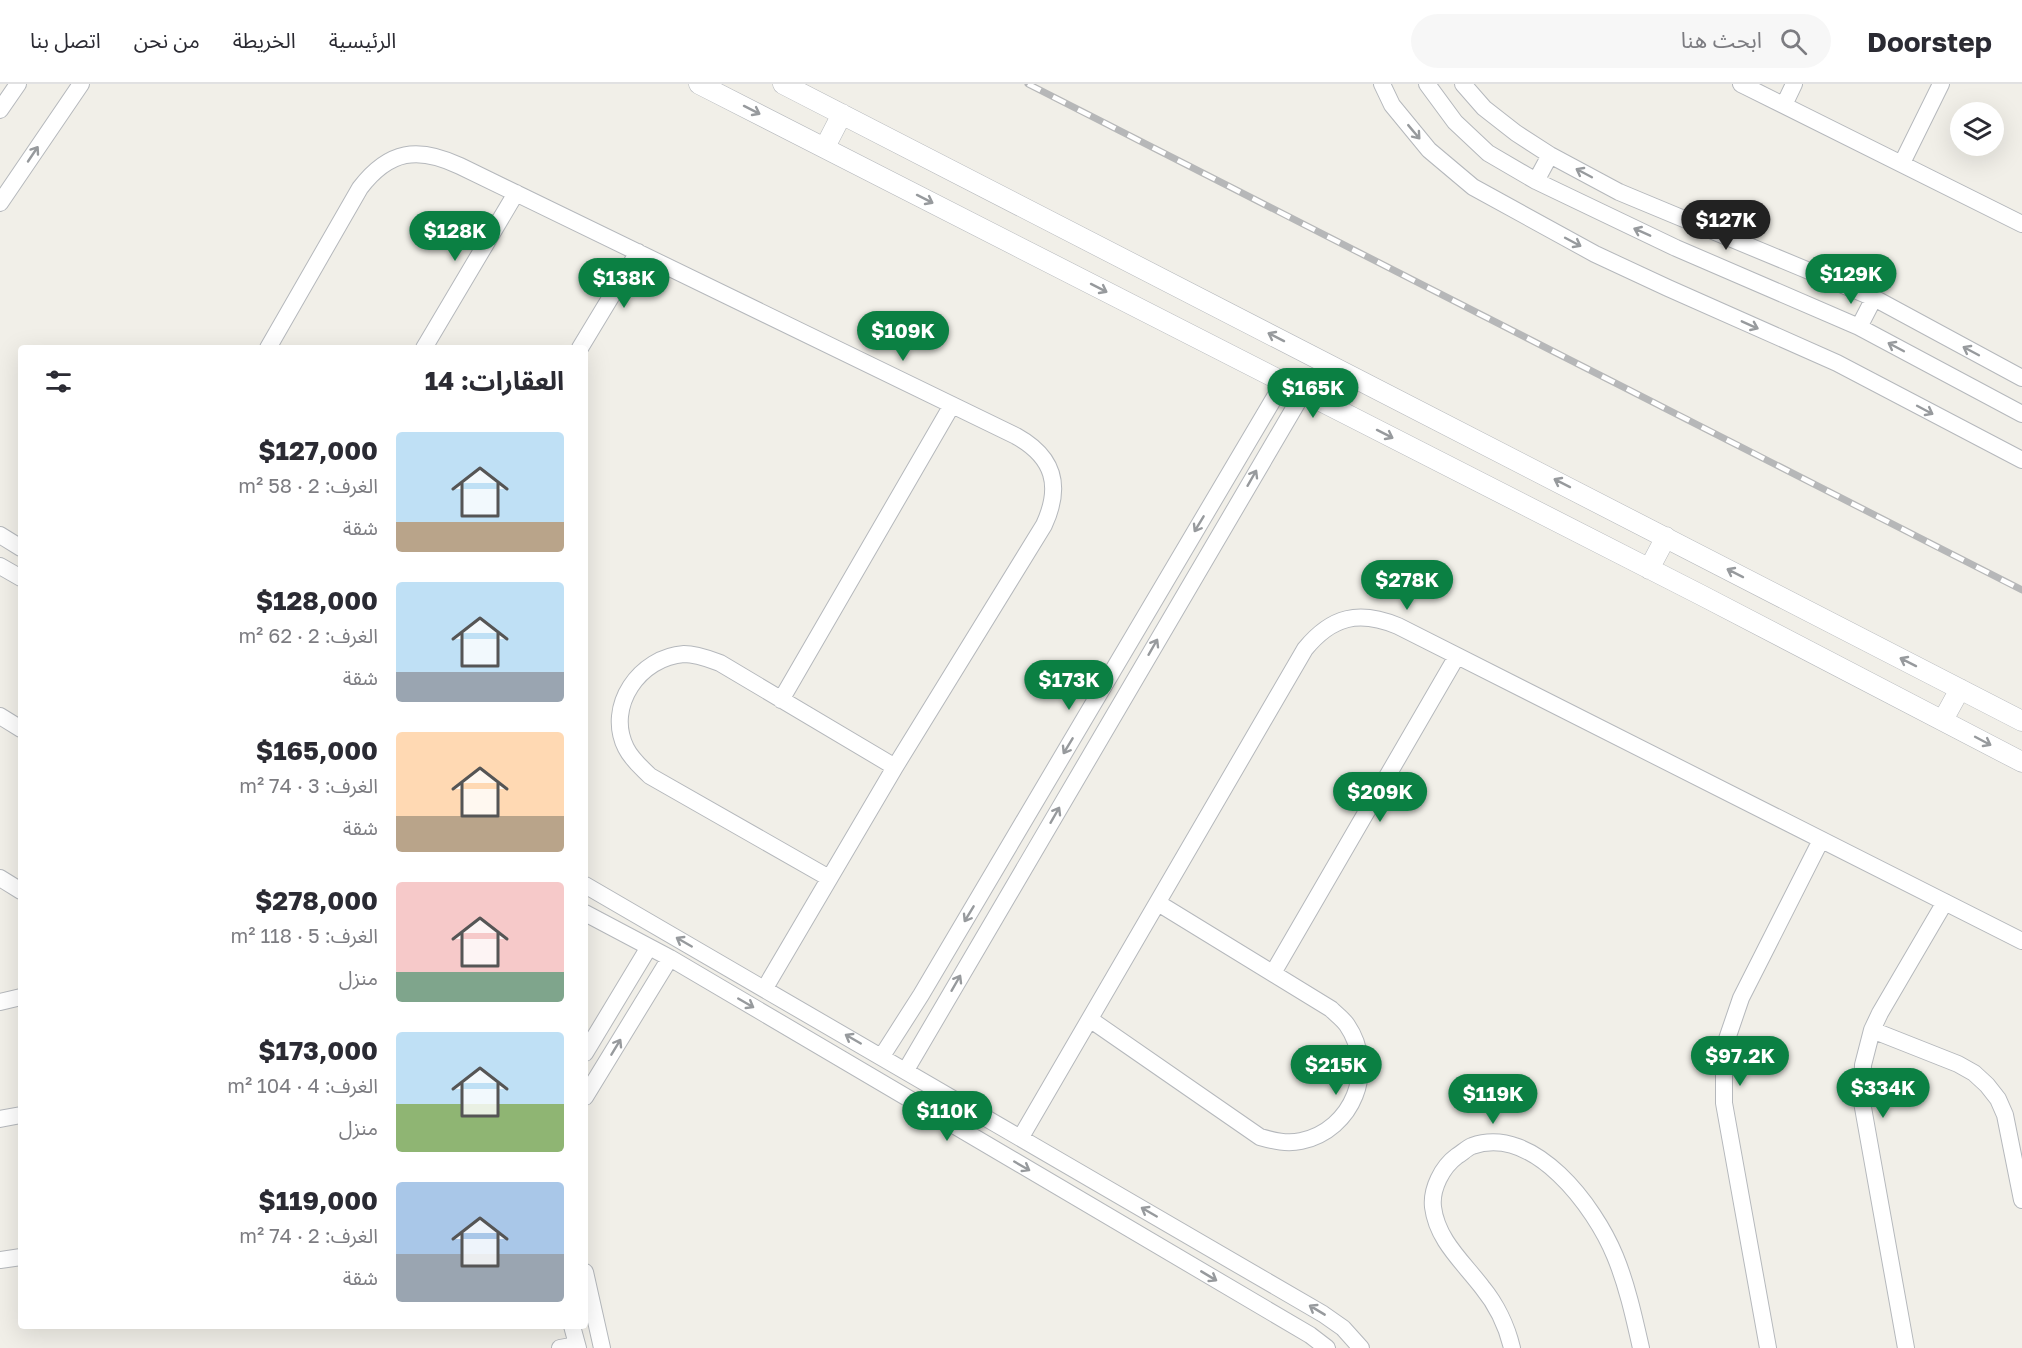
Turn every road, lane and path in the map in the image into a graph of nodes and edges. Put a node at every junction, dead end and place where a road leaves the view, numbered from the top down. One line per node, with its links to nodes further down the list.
1 (18, 84): 12 (street)
2 (81, 84): 19 (street, one-way to 2)
3 (699, 84): 14 (street, one-way to 14)
4 (783, 84): 13 (street)
5 (1382, 84): 36 (street, one-way to 36)
6 (1427, 84): 17 (street)
7 (1464, 84): 15 (street)
8 (1741, 84): 11 (street)
9 (1794, 84): 11 (street)
10 (1941, 84): 16 (street)
11 (1784, 105): 16 (street)
12 (0, 110)
13 (842, 114): 14 (street); 38 (street, one-way to 13)
14 (825, 147): 30 (street, one-way to 30)
15 (1550, 155): 17 (street); 21 (street, one-way to 15)
16 (1902, 163): 20 (street)
17 (1536, 181): 22 (street, one-way to 17)
18 (516, 193): 23 (street); 26 (street); 27 (street)
19 (0, 203)
20 (2020, 218)
21 (1688, 222): 22 (street); 24 (street)
22 (1676, 248): 25 (street)
23 (638, 252): 28 (street); 32 (street)
24 (1874, 298): 25 (street); 29 (street, one-way to 24)
25 (1859, 327): 33 (street, one-way to 25)
26 (270, 345)
27 (426, 345)
28 (582, 345)
29 (2022, 378)
30 (1283, 383): 31 (street); 34 (street)
31 (1303, 393): 35 (street); 41 (street, one-way to 41)
32 (952, 405): 45 (street); 51 (street)
33 (2022, 414)
34 (1248, 441): 35 (street); 65 (street, one-way to 65)
35 (1268, 452): 69 (street, one-way to 35)
36 (2022, 460)
37 (0, 535): 39 (street)
38 (1665, 537): 41 (street); 44 (street, one-way to 38)
39 (18, 546)
40 (0, 566): 42 (street)
41 (1649, 569): 47 (street)
42 (18, 576)
43 (1457, 656): 52 (street); 58 (street); 63 (street)
44 (1960, 689): 47 (street); 48 (street)
45 (781, 700): 51 (street); 54 (street)
46 (0, 716): 49 (street)
47 (1943, 720): 50 (street, one-way to 50)
48 (2022, 721)
49 (18, 727)
50 (2022, 762)
51 (895, 767): 54 (street)
52 (1821, 840): 57 (street); 96 (street)
53 (0, 878): 56 (street)
54 (829, 878): 64 (street)
55 (588, 887): 64 (street, one-way to 55)
56 (18, 889)
57 (1945, 902): 60 (street); 72 (street)
58 (1158, 903): 63 (street); 71 (street)
59 (588, 915): 61 (street)
60 (2022, 941)
61 (649, 947): 62 (street); 68 (street)
62 (670, 958): 70 (street); 80 (street, one-way to 80)
63 (1273, 973): 71 (street)
64 (765, 988): 74 (street, one-way to 64)
65 (921, 995): 69 (street); 74 (street)
66 (18, 998): 67 (street)
67 (0, 1002)
68 (612, 1007): 70 (street); 73 (street)
69 (941, 1008): 75 (street)
70 (632, 1020): 76 (street, one-way to 70)
71 (1091, 1020): 81 (street)
72 (1872, 1030): 82 (street); 97 (street)
73 (588, 1048)
74 (882, 1056): 75 (street)
75 (906, 1070): 77 (street)
76 (588, 1092)
77 (971, 1108): 80 (street); 81 (street)
78 (18, 1116): 79 (street)
79 (0, 1119)
80 (959, 1129): 87 (street, one-way to 87)
81 (1021, 1137): 86 (street, one-way to 81)
82 (2022, 1200)
83 (18, 1257): 84 (street)
84 (0, 1260)
85 (588, 1285): 91 (street)
86 (1288, 1293): 87 (street); 93 (street, one-way to 86)
87 (1278, 1316): 92 (street)
88 (573, 1329): 89 (street)
89 (577, 1346): 90 (street)
90 (560, 1348)
91 (602, 1348)
92 (1327, 1348)
93 (1361, 1348)
94 (1512, 1348): 95 (street)
95 (1641, 1348)
96 (1768, 1348)
97 (1906, 1348)

